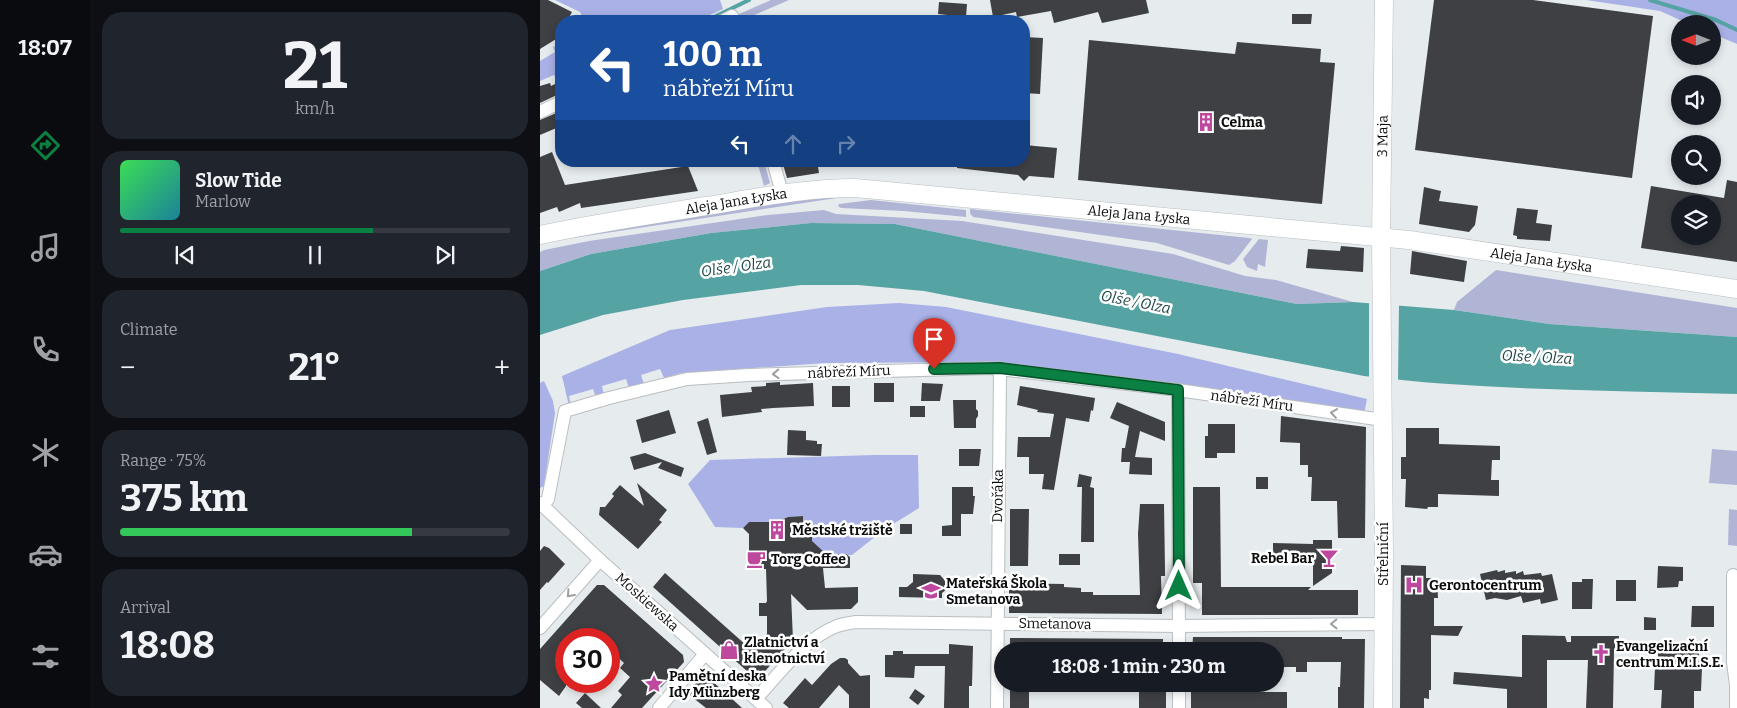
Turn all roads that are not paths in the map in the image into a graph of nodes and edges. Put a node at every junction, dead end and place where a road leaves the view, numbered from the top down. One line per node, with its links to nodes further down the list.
1 (1384, 0): 7 (street, 3 Maja)
2 (555, 105): 3 (street)
3 (540, 112)
4 (775, 167): 5 (street)
5 (782, 193): 6 (street, Aleja Jana Łyska); 7 (street, Aleja Jana Łyska)
6 (540, 235)
7 (1380, 238): 8 (street, Aleja Jana Łyska); 11 (street, 3 Maja)
8 (1737, 289)
9 (1000, 368): 10 (street, nábřeží Míru); 13 (street, nábřeží Míru, one-way to 13); 16 (street, Dvořáka)
10 (1178, 390): 12 (street, nábřeží Míru, one-way to 10); 18 (street)
11 (1382, 400): 12 (street, Střelniční)
12 (1383, 420): 17 (street, Střelniční)
13 (542, 505): 14 (street, Moskiewska)
14 (600, 560): 19 (street, one-way to 19); 21 (street, Moskiewska)
15 (1733, 575): 29 (street)
16 (997, 624): 18 (street, Smetanova); 23 (street, Smetanova); 26 (street, Dvořáka)
17 (1383, 624): 18 (street, Smetanova, one-way to 18); 28 (street, Střelniční)
18 (1179, 626): 20 (street)
19 (540, 628)
20 (1179, 642)
21 (705, 654): 23 (street, Moskiewska); 24 (street)
22 (1179, 692): 27 (street)
23 (756, 699): 25 (street, Moskiewska)
24 (659, 708)
25 (766, 708)
26 (997, 708)
27 (1179, 708)
28 (1383, 708)
29 (1736, 708)

